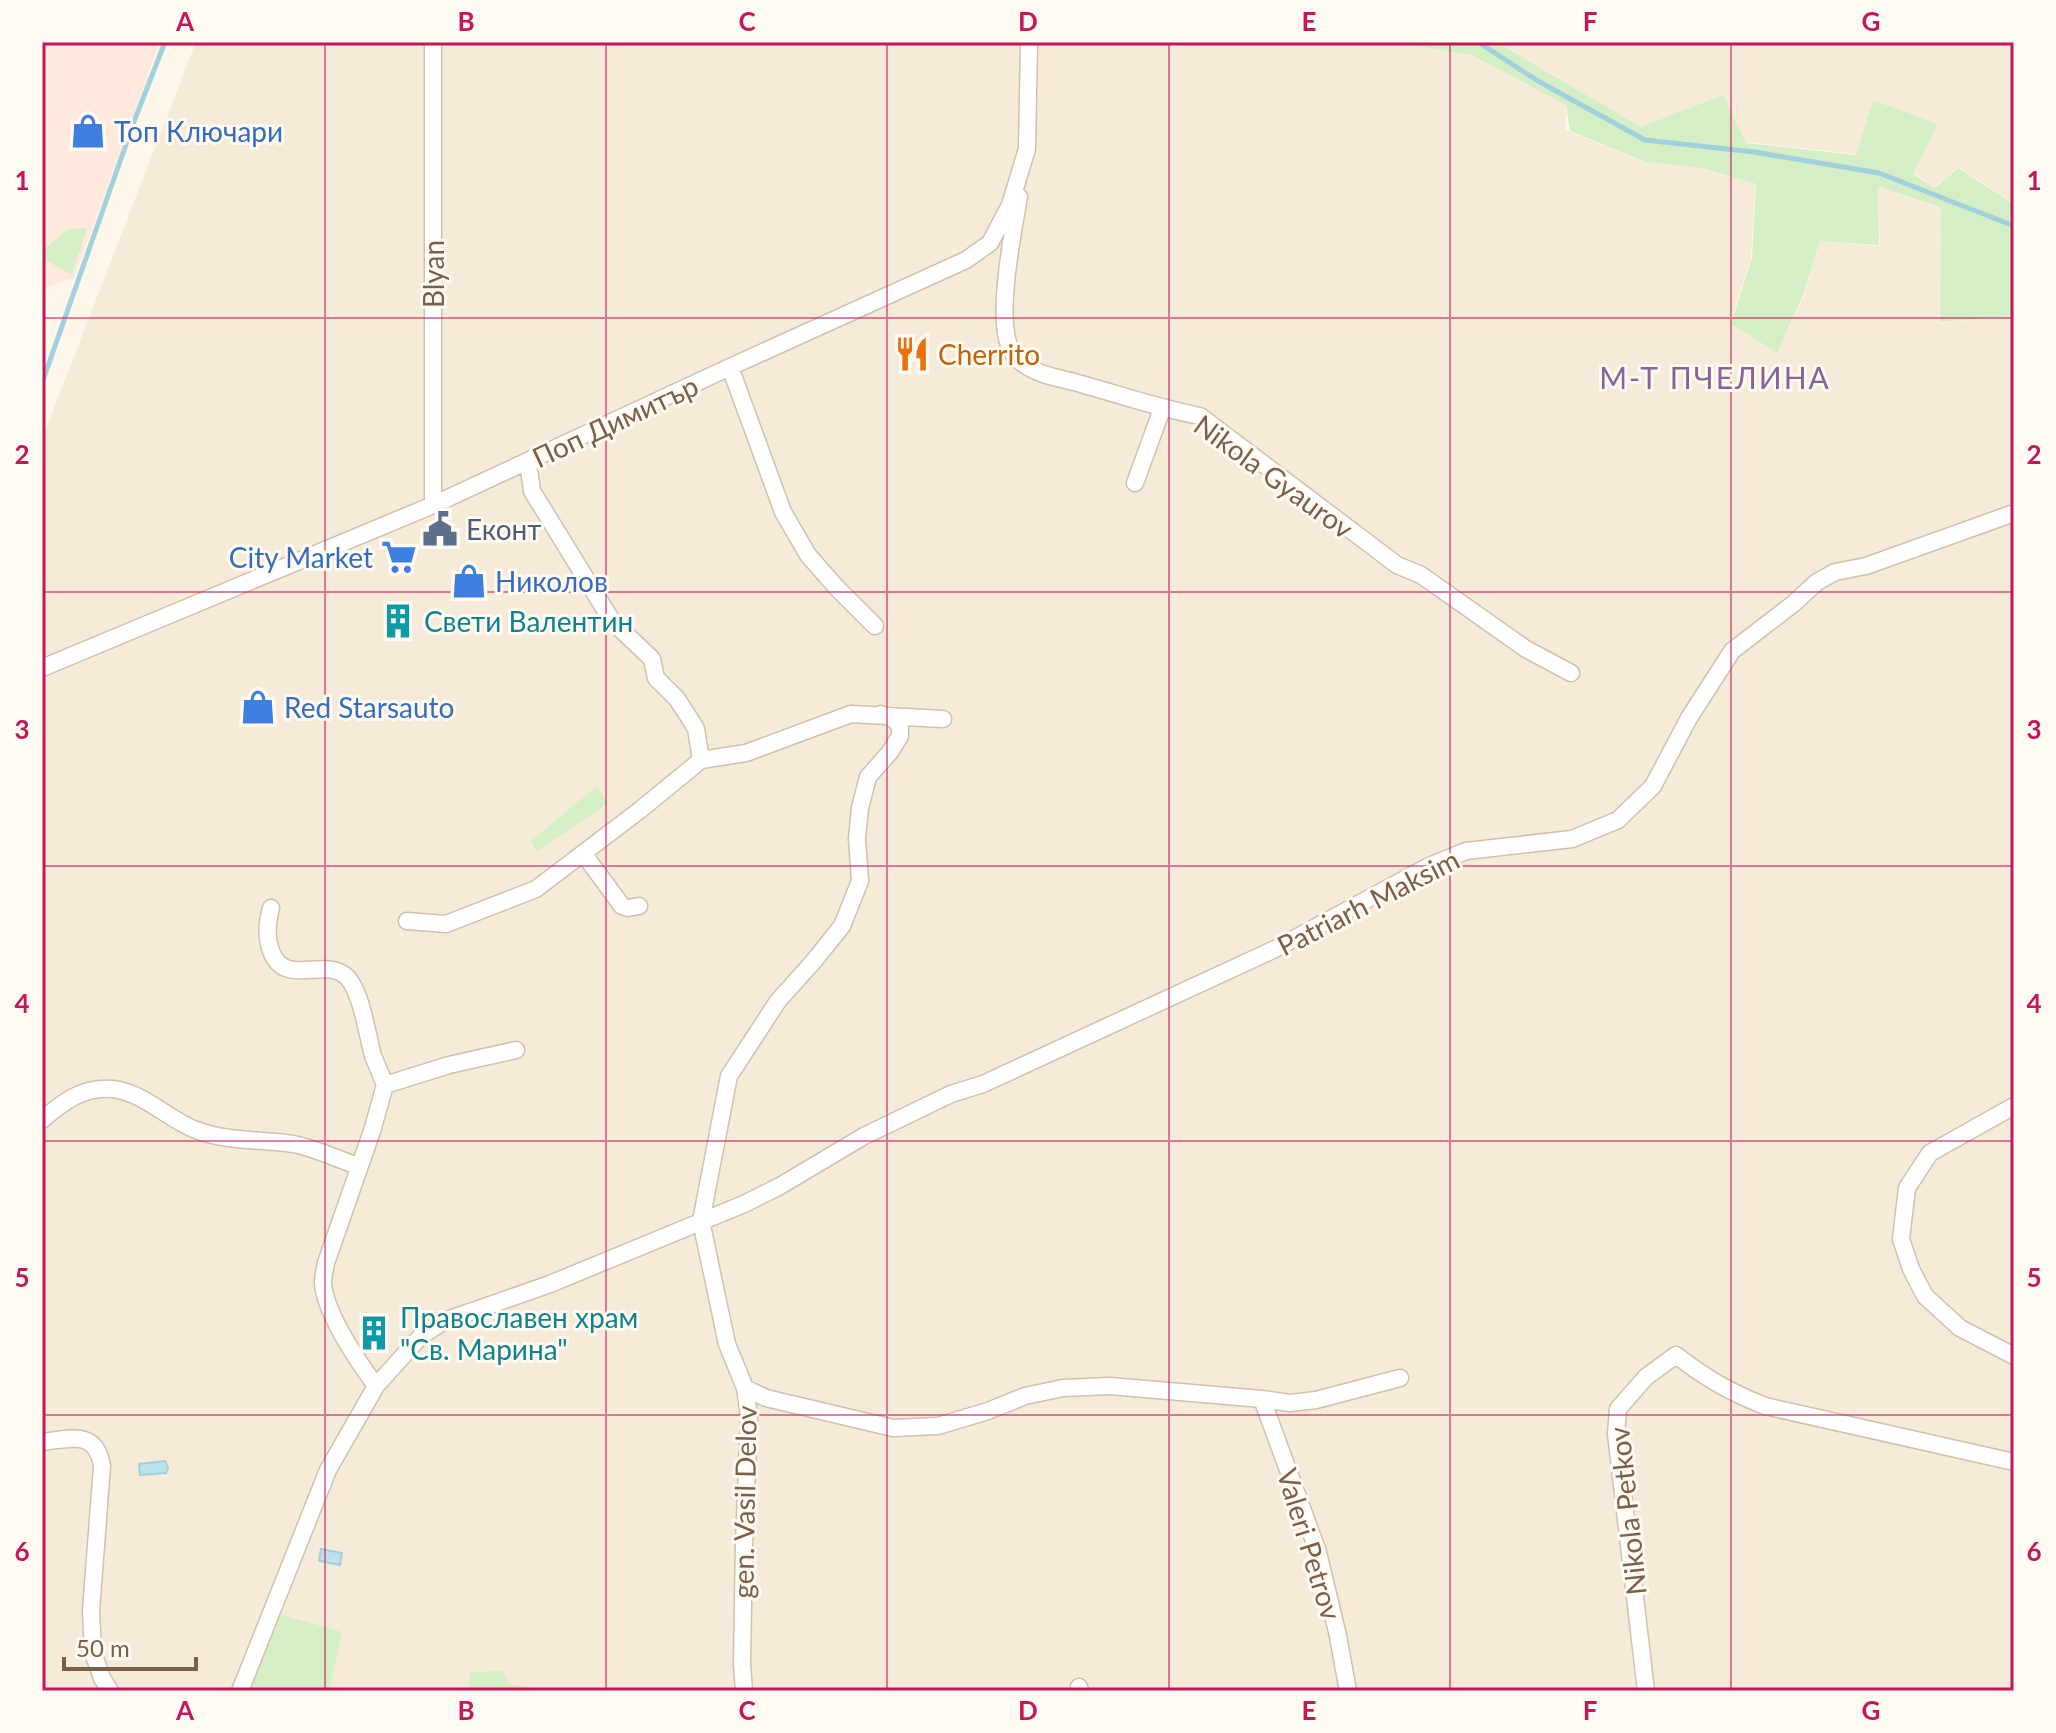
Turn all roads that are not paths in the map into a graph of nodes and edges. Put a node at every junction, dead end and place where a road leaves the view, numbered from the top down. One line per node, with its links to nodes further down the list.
1 (433, 42): 8 (street, Blyan)
2 (1029, 42): 3 (street, Поп Димитър)
3 (1027, 149): 4 (street, Поп Димитър); 5 (street, Nikola Gyaurov)
4 (730, 367): 6 (street, Поп Димитър); 10 (street)
5 (1162, 409): 7 (street); 12 (street, Nikola Gyaurov)
6 (528, 462): 8 (street, Поп Димитър); 15 (street)
7 (1135, 483)
8 (433, 505): 11 (street, Поп Димитър)
9 (2014, 513): 25 (street)
10 (875, 626)
11 (42, 668)
12 (1571, 673)
13 (881, 714): 14 (street); 15 (street); 25 (street, gen. Vasil Delov)
14 (943, 719)
15 (701, 760): 16 (street)
16 (583, 853): 17 (street); 19 (street)
17 (639, 906)
18 (271, 908): 21 (street)
19 (407, 921)
20 (516, 1050): 21 (street)
21 (385, 1085): 24 (street)
22 (2014, 1106): 26 (street)
23 (42, 1120): 24 (street)
24 (358, 1166): 28 (street)
25 (701, 1221): 28 (street); 29 (street, gen. Vasil Delov)
26 (2014, 1356)
27 (1400, 1378): 30 (street)
28 (376, 1386): 34 (street)
29 (745, 1388): 30 (street); 35 (street, gen. Vasil Delov)
30 (1262, 1399): 36 (street, Valeri Petrov)
31 (42, 1442): 33 (street)
32 (2014, 1462): 37 (street, Nikola Petkov)
33 (110, 1691)
34 (240, 1691)
35 (744, 1691)
36 (1348, 1691)
37 (1646, 1691)

